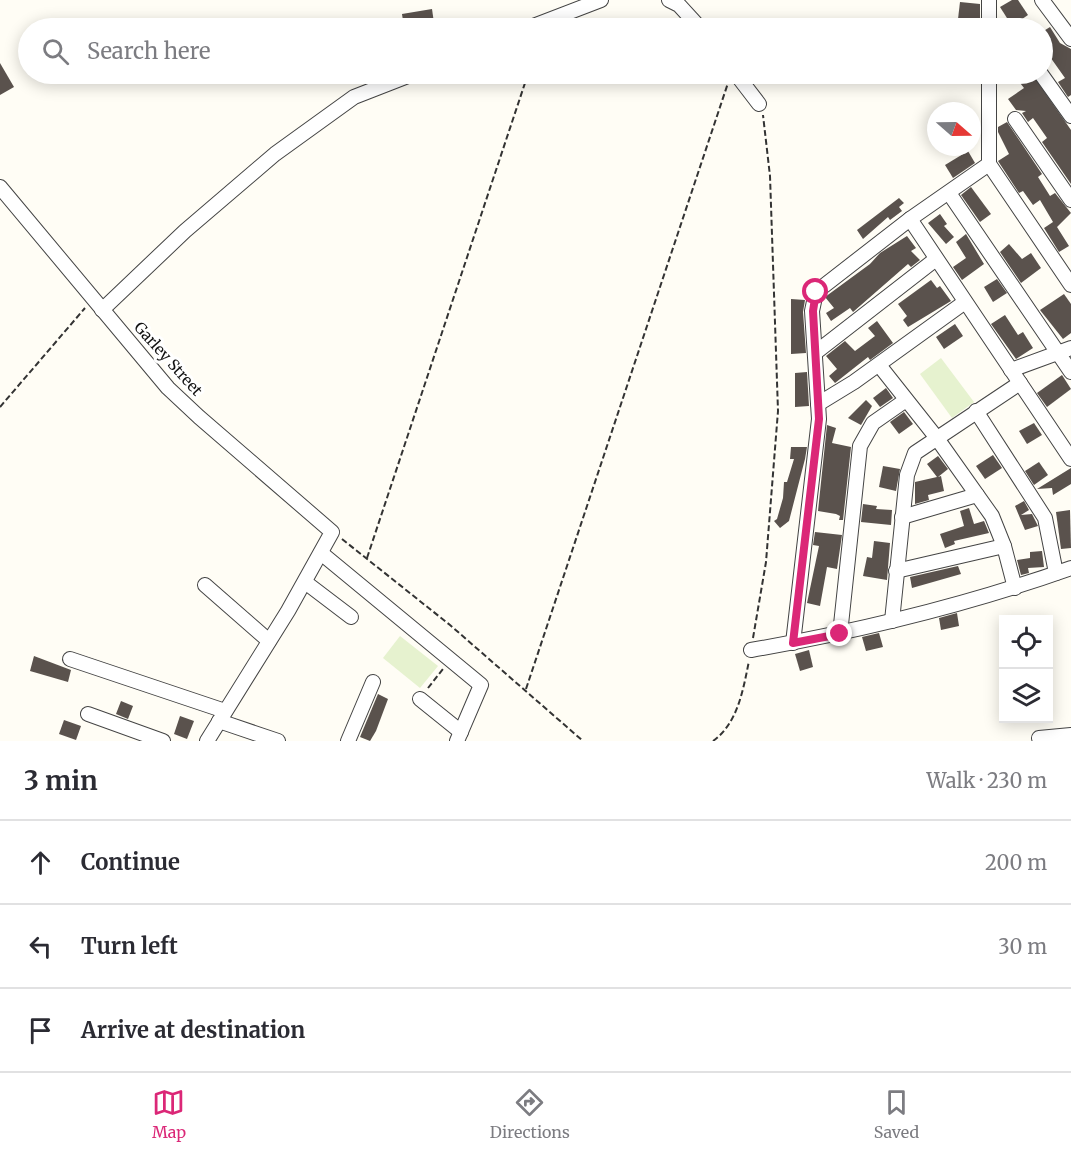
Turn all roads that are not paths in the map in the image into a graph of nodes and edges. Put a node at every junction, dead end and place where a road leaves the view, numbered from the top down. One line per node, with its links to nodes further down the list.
1 (601, 0): 5 (street)
2 (669, 0): 7 (street)
3 (989, 0): 8 (street)
4 (1042, 0): 9 (street)
5 (582, 3): 6 (street)
6 (550, 18)
7 (691, 18)
8 (989, 18)
9 (1071, 39)
10 (387, 84): 25 (street)
11 (744, 84): 14 (street)
12 (989, 84): 17 (street)
13 (1048, 84): 15 (street)
14 (759, 104)
15 (1071, 116)
16 (1015, 119): 20 (street)
17 (989, 164): 19 (street); 23 (street)
18 (0, 187): 25 (street, Garley Street)
19 (949, 193): 21 (street); 26 (street)
20 (1071, 200)
21 (910, 219): 22 (street); 27 (street)
22 (936, 259): 24 (street); 27 (street)
23 (1071, 285)
24 (965, 302): 28 (street); 29 (street)
25 (102, 310): 40 (street, Garley Street)
26 (1064, 350): 29 (street); 30 (street)
27 (815, 353): 33 (street)
28 (879, 365): 32 (street); 33 (street)
29 (1011, 370): 31 (street)
30 (1071, 372)
31 (1020, 383): 34 (street); 36 (street)
32 (906, 400): 35 (street); 49 (street)
33 (818, 404): 51 (street)
34 (976, 411): 35 (street); 43 (street)
35 (936, 437): 37 (street); 38 (street)
36 (1071, 459)
37 (977, 495): 38 (street); 39 (street)
38 (902, 517): 42 (street)
39 (1004, 546): 42 (street); 46 (street)
40 (321, 553): 44 (street); 59 (street)
41 (1071, 568): 43 (street)
42 (896, 571): 48 (street)
43 (1056, 573): 46 (street)
44 (305, 582): 47 (street); 50 (street)
45 (205, 585): 50 (street)
46 (1015, 588): 48 (street)
47 (351, 617)
48 (892, 621): 49 (street)
49 (840, 634): 51 (street)
50 (269, 641): 57 (street)
51 (793, 643): 52 (street)
52 (751, 650)
53 (70, 659): 57 (street)
54 (373, 682): 64 (street)
55 (420, 699): 59 (street)
56 (88, 714): 61 (street)
57 (222, 716): 62 (street); 63 (street)
58 (1071, 735): 60 (street)
59 (459, 736)
60 (1039, 738)
61 (163, 741)
62 (207, 741)
63 (278, 741)
64 (348, 741)

